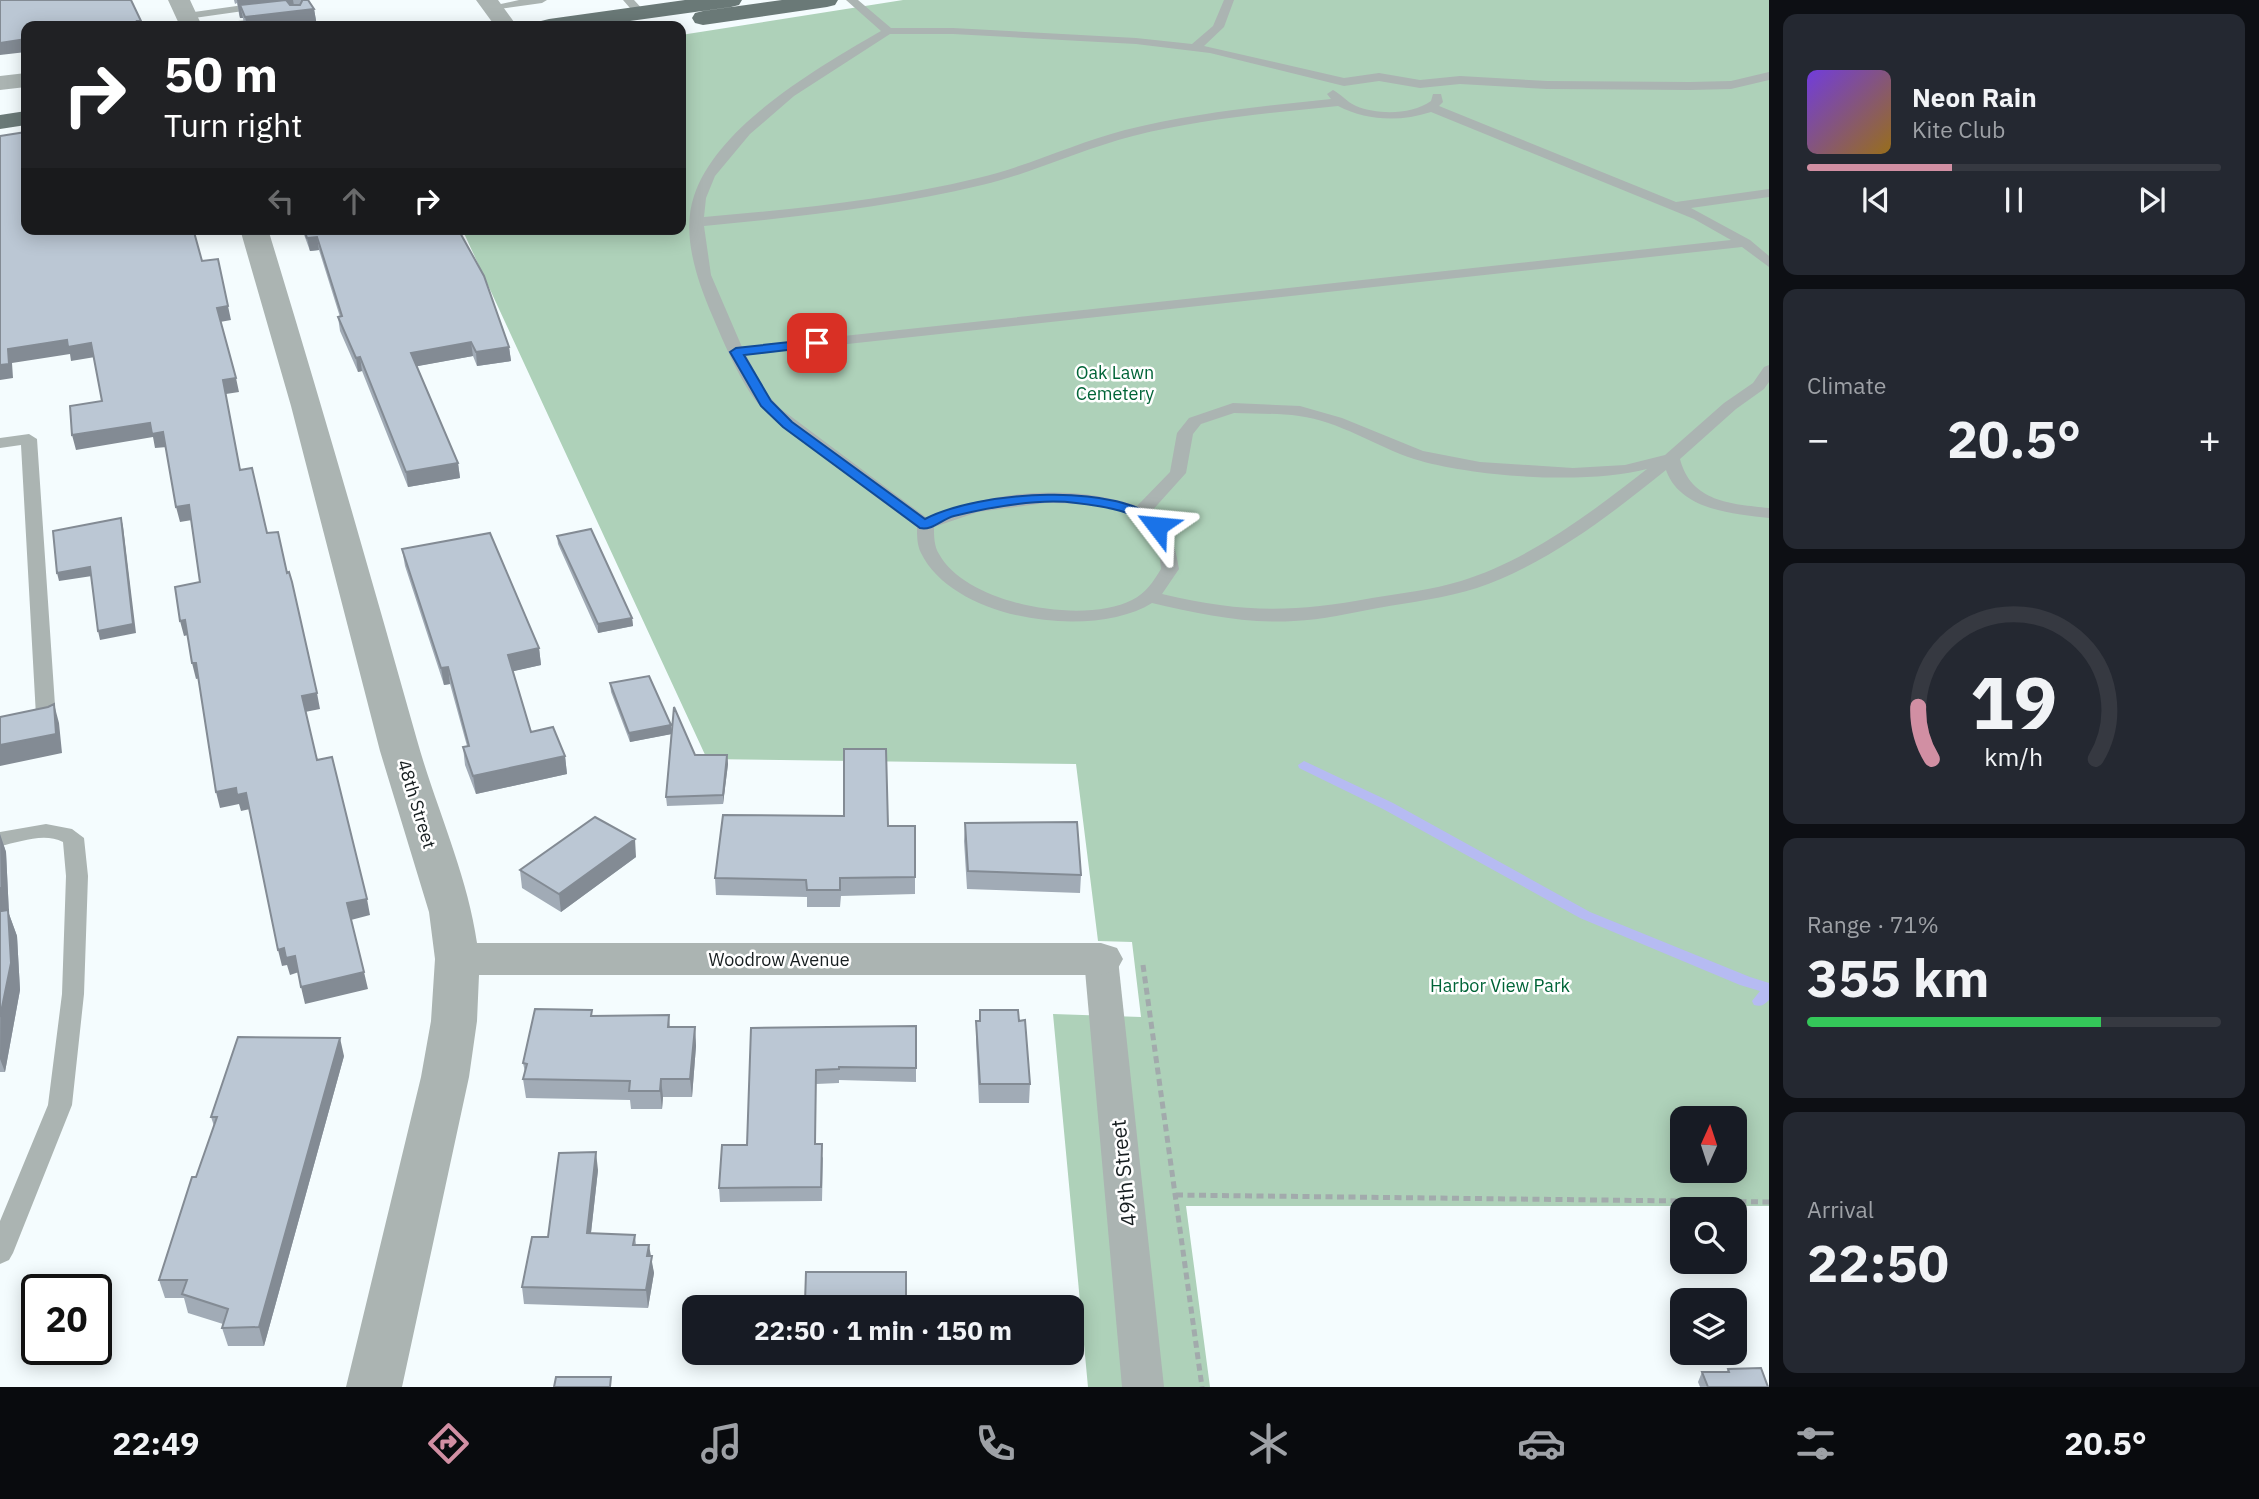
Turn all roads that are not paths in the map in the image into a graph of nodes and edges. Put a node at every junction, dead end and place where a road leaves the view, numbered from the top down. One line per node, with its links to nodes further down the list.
1 (301, 0): 9 (lane)
2 (542, 0): 7 (lane)
3 (731, 0): 8 (main road)
4 (827, 0): 8 (main road)
5 (851, 0): 14 (lane)
6 (1229, 0): 15 (lane)
7 (489, 4): 12 (street)
8 (639, 13): 13 (main road)
9 (186, 14)
10 (262, 21): 11 (lane)
11 (296, 21)
12 (502, 21)
13 (584, 21)
14 (888, 30): 15 (lane); 31 (lane)
15 (1195, 48): 18 (lane)
16 (1769, 76): 20 (lane)
17 (21, 80): 19 (street)
18 (1344, 82): 20 (lane); 22 (lane)
19 (0, 83)
20 (1420, 84): 24 (lane)
21 (21, 103): 23 (main road)
22 (1339, 103): 24 (lane); 31 (lane)
23 (0, 105)
24 (1433, 108): 30 (lane)
25 (21, 119): 26 (main road)
26 (0, 122)
27 (21, 134): 28 (street)
28 (0, 137)
29 (1769, 193): 30 (lane)
30 (1676, 206): 33 (lane)
31 (698, 222): 35 (lane)
32 (256, 235): 45 (street, 48th Street)
33 (1745, 243): 34 (lane); 35 (lane)
34 (1769, 263)
35 (736, 352): 41 (lane)
36 (1769, 370): 38 (lane)
37 (0, 443): 43 (lane)
38 (1671, 458): 39 (lane); 40 (lane); 42 (lane)
39 (1769, 513)
40 (1139, 514): 41 (lane); 42 (lane)
41 (925, 525): 42 (lane)
42 (1150, 597)
43 (0, 729)
44 (0, 839): 47 (lane)
45 (457, 959): 46 (street, Woodrow Avenue); 48 (street, 48th Street)
46 (1101, 959): 49 (street, 49th Street)
47 (0, 1252)
48 (374, 1387)
49 (1143, 1387)

